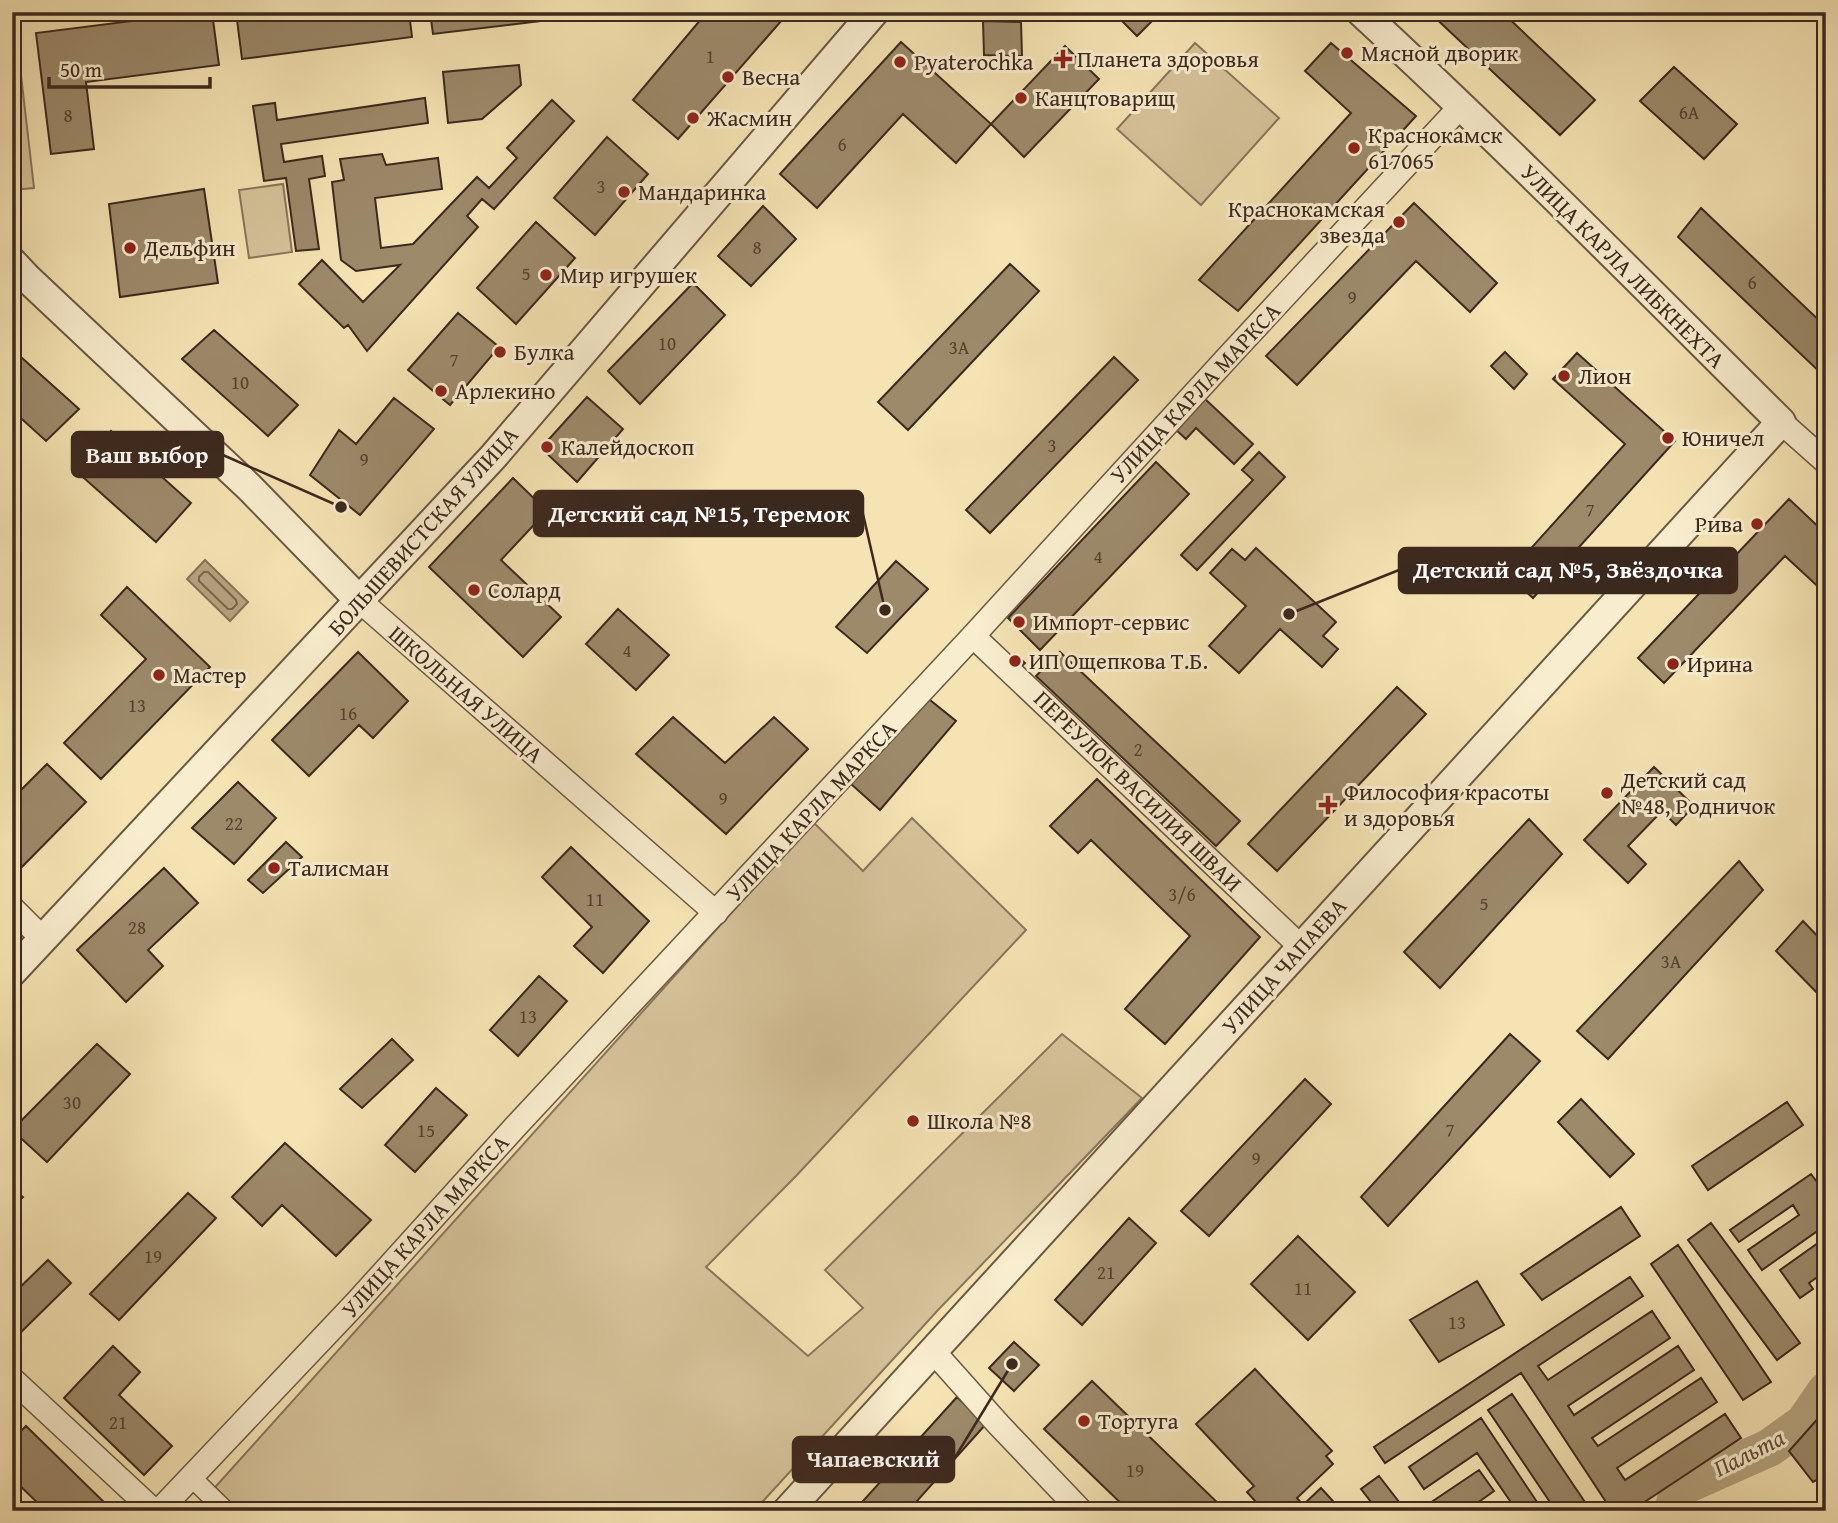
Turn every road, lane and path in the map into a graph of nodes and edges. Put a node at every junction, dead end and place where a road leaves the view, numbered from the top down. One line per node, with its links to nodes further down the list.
1 (874, 12): 7 (street, БОЛЬШЕВИСТСКАЯ УЛИЦА)
2 (1361, 12): 3 (street, УЛИЦА КАРЛА ЛИБКНЕХТА)
3 (1460, 107): 5 (street, УЛИЦА КАРЛА ЛИБКНЕХТА); 8 (street, УЛИЦА КАРЛА МАРКСА)
4 (18, 274): 7 (street, ШКОЛЬНАЯ УЛИЦА)
5 (1781, 422): 6 (street, УЛИЦА КАРЛА ЛИБКНЕХТА); 12 (street, УЛИЦА ЧАПАЕВА)
6 (1826, 462)
7 (360, 601): 10 (street, ШКОЛЬНАЯ УЛИЦА); 11 (street, БОЛЬШЕВИСТСКАЯ УЛИЦА)
8 (973, 636): 10 (street, УЛИЦА КАРЛА МАРКСА); 12 (street, ПЕРЕУЛОК ВАСИЛИЯ ШВАИ)
9 (12, 908): 11 (street)
10 (716, 913): 16 (street, УЛИЦА КАРЛА МАРКСА)
11 (43, 939): 13 (street, БОЛЬШЕВИСТСКАЯ УЛИЦА)
12 (1301, 947): 14 (street, УЛИЦА ЧАПАЕВА)
13 (12, 972)
14 (933, 1351): 20 (street, УЛИЦА ЧАПАЕВА); 21 (street)
15 (12, 1379): 17 (street)
16 (191, 1477): 18 (street, УЛИЦА КАРЛА МАРКСА); 19 (street)
17 (154, 1511)
18 (159, 1511)
19 (226, 1511)
20 (787, 1511)
21 (1081, 1511)

